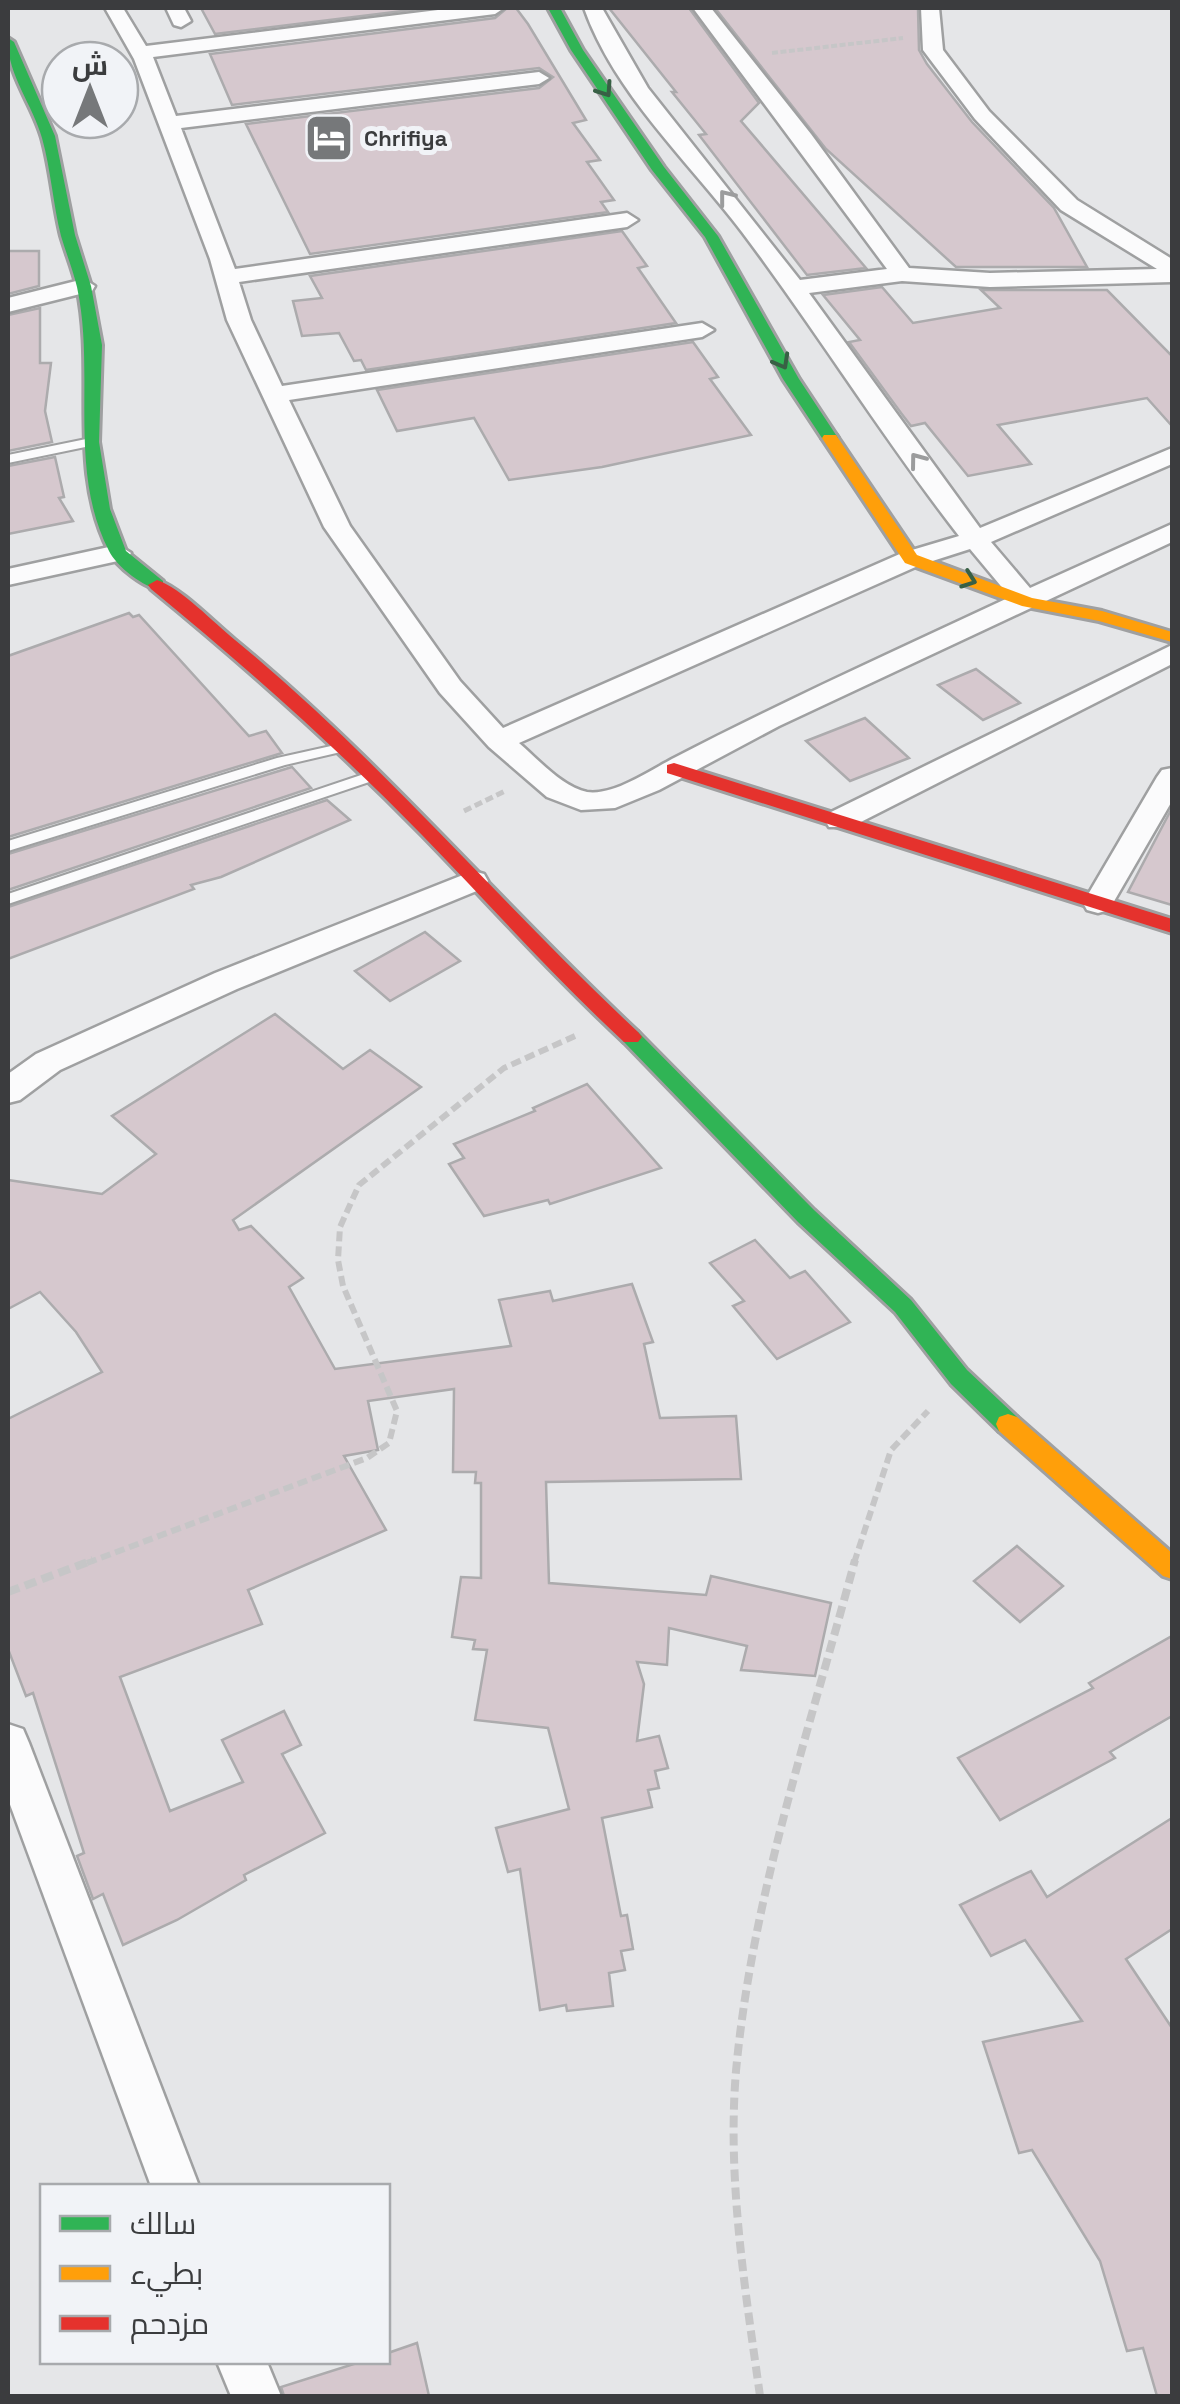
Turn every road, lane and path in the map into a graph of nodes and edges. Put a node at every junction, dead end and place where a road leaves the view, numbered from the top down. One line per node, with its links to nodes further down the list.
1 (114, 8): 9 (street)
2 (396, 8): 8 (street)
3 (494, 8): 8 (street)
4 (554, 8): 32 (street, one-way to 32)
5 (593, 8): 22 (street, one-way to 5)
6 (702, 8): 14 (street)
7 (930, 8): 11 (street)
8 (353, 19): 12 (street)
9 (133, 40)
10 (8, 42): 21 (street)
11 (933, 42): 14 (path); 19 (street)
12 (140, 46)
13 (140, 56): 16 (street)
14 (741, 57): 20 (street)
15 (542, 85): 16 (street)
16 (171, 130): 18 (street)
17 (623, 213): 18 (street)
18 (224, 268): 25 (street)
19 (1172, 272): 20 (street)
20 (902, 274): 22 (street)
21 (84, 286): 23 (street); 26 (street)
22 (792, 288): 30 (street, one-way to 22)
23 (8, 305)
24 (696, 322): 25 (street)
25 (270, 387): 37 (street)
26 (92, 442): 28 (lane); 31 (street)
27 (1172, 455): 30 (street)
28 (8, 459)
29 (1172, 532): 34 (street)
30 (973, 540): 32 (street); 34 (street)
31 (118, 552): 33 (street); 38 (street)
32 (911, 559): 34 (street, one-way to 34); 37 (street)
33 (8, 577)
34 (1028, 602): 35 (street); 39 (street)
35 (1172, 637)
36 (1172, 653): 43 (street)
37 (499, 742): 40 (street)
38 (340, 748): 41 (street); 46 (lane)
39 (674, 769): 40 (street); 43 (street)
40 (538, 774): 45 (path)
41 (370, 777): 45 (street); 48 (lane)
42 (1172, 777): 44 (street)
43 (840, 820): 49 (street)
44 (1159, 823): 49 (street)
45 (428, 830): 47 (street)
46 (8, 846)
47 (473, 881): 51 (street); 52 (street)
48 (8, 899)
49 (1098, 902): 50 (street)
50 (1172, 926)
51 (614, 1019): 53 (street); 55 (path)
52 (8, 1091)
53 (959, 1378): 54 (street); 60 (path)
54 (1172, 1568)
55 (8, 1592)
56 (8, 1743): 57 (street)
57 (174, 2184)
58 (243, 2364): 59 (street)
59 (256, 2396)
60 (760, 2396)

